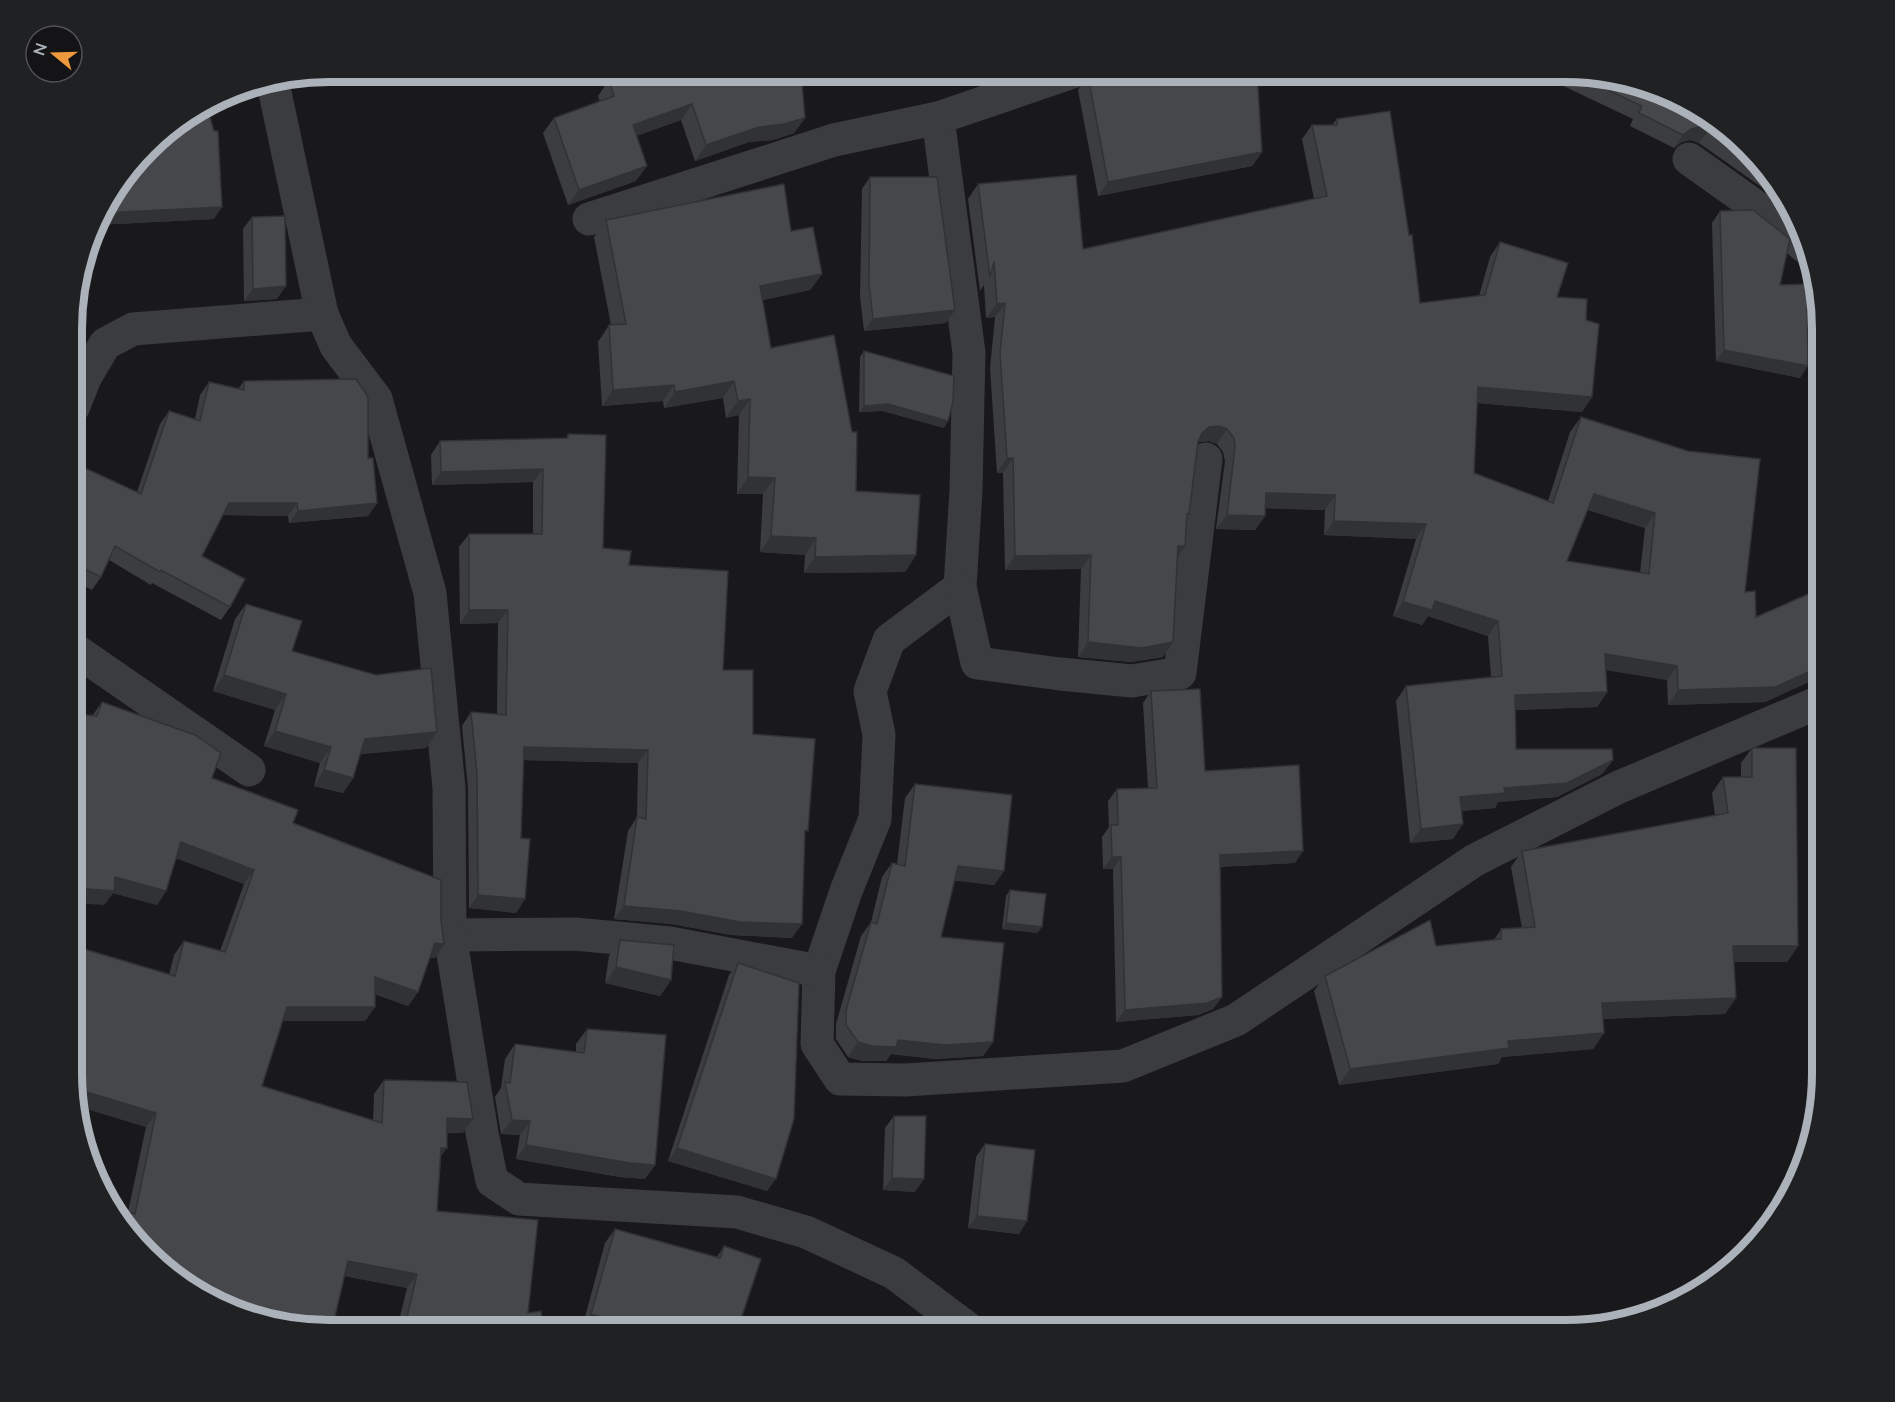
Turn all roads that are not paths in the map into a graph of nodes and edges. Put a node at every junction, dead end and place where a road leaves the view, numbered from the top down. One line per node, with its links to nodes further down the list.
1 (1044, 82): 3 (street)
2 (274, 89): 7 (street)
3 (938, 118): 5 (street); 10 (street)
4 (1689, 159): 6 (street)
5 (589, 219)
6 (1795, 238)
7 (322, 314): 8 (street); 14 (street)
8 (82, 386)
9 (1206, 459): 10 (street)
10 (960, 587): 15 (street)
11 (82, 655): 13 (street)
12 (1812, 705): 15 (street)
13 (249, 770)
14 (450, 935): 15 (street); 16 (street)
15 (819, 971)
16 (957, 1320)

